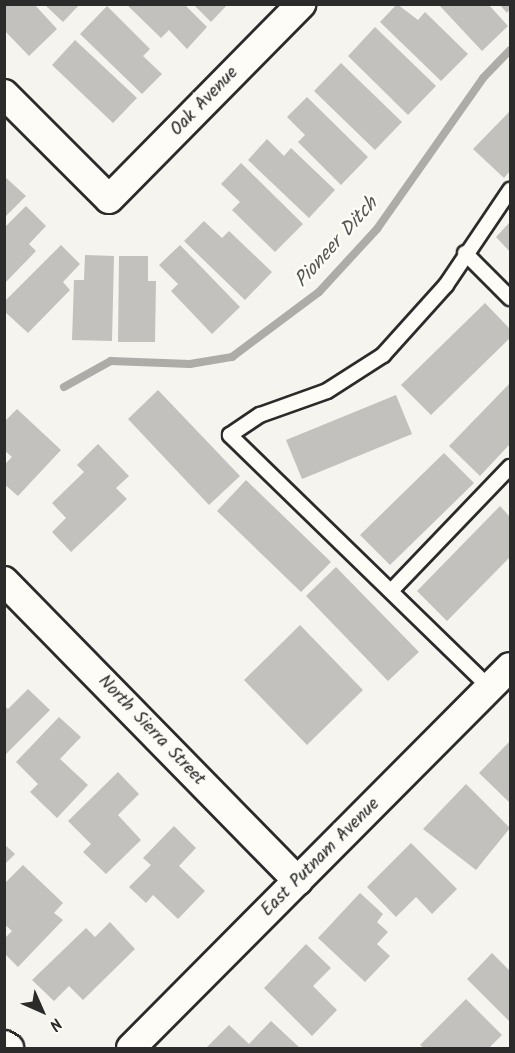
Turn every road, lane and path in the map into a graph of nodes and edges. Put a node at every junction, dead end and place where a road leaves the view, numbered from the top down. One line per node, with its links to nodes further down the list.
1 (301, 4): 2 (street, Oak Avenue)
2 (4, 94)
3 (510, 190): 4 (lane)
4 (465, 253): 5 (lane); 8 (lane)
5 (510, 298)
6 (510, 467): 8 (lane)
7 (4, 581): 11 (street, North Sierra Street)
8 (391, 591): 10 (lane)
9 (510, 667): 10 (street, East Putnam Avenue)
10 (490, 687): 11 (street, East Putnam Avenue)
11 (298, 881): 14 (street, East Putnam Avenue)
12 (4, 1045): 13 (street)
13 (9, 1048)
14 (132, 1048)

